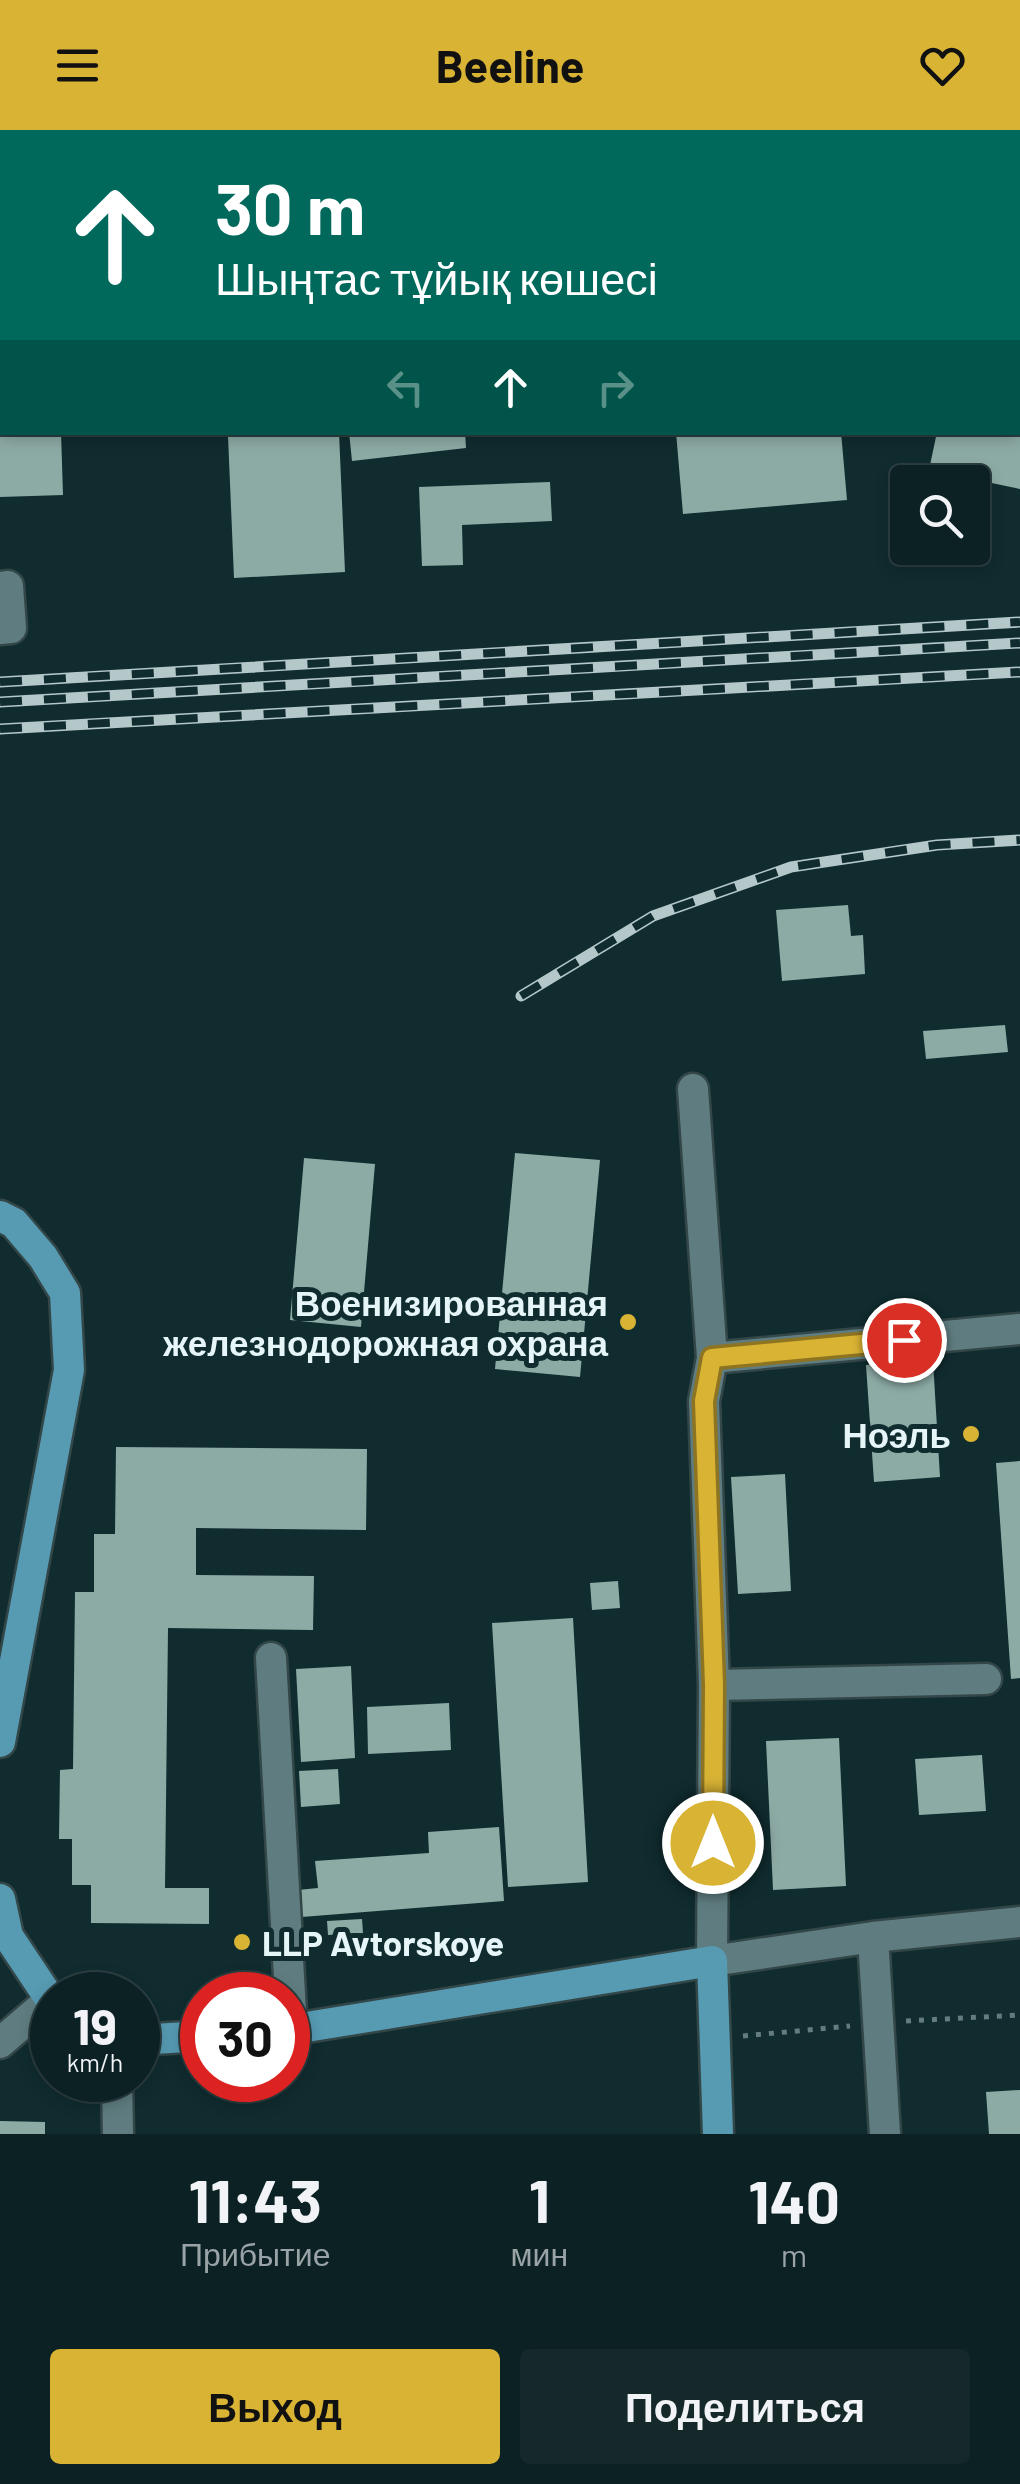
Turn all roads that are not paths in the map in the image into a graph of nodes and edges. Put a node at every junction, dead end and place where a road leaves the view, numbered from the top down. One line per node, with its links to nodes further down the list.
1 (0, 587): 2 (street)
2 (0, 628)
3 (693, 1089): 6 (street)
4 (0, 1216): 10 (main road)
5 (1020, 1329): 6 (street)
6 (712, 1358): 9 (street)
7 (271, 1658): 16 (street)
8 (986, 1680): 9 (street)
9 (714, 1685): 14 (street)
10 (0, 1742)
11 (0, 1899): 15 (main road)
12 (1020, 1922): 13 (street)
13 (873, 1937): 14 (street); 23 (street)
14 (712, 1961): 18 (main road); 22 (main road)
15 (32, 1972)
16 (287, 1972)
17 (30, 2018): 19 (street)
18 (310, 2027)
19 (0, 2043)
20 (117, 2102): 21 (street)
21 (118, 2134)
22 (718, 2134)
23 (885, 2134)

